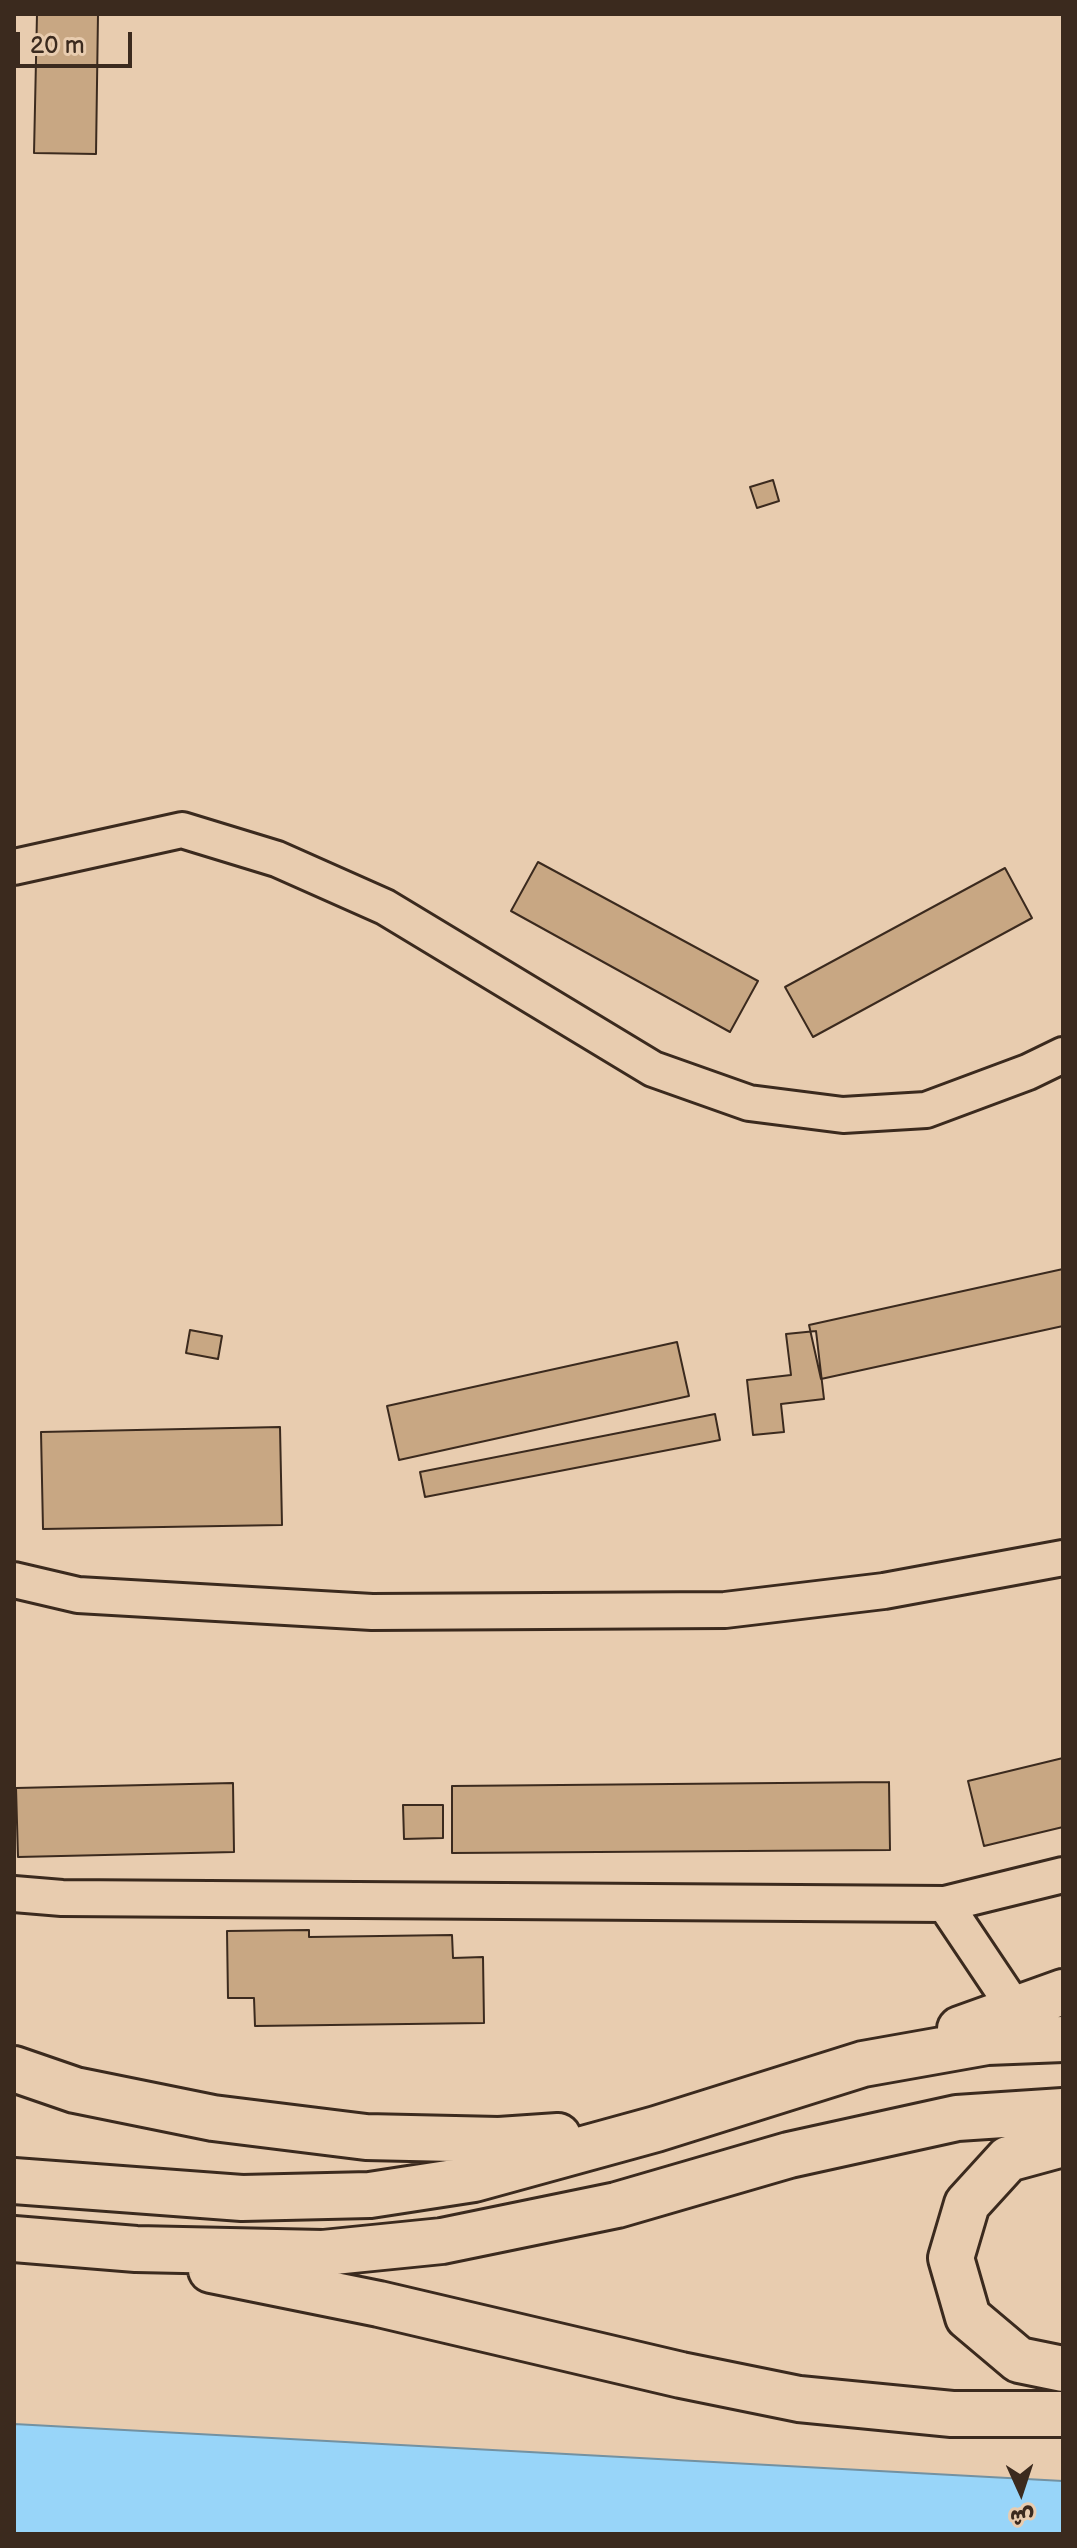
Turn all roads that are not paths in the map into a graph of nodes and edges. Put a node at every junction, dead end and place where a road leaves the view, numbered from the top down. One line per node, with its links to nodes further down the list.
1 (14, 867): 2 (street)
2 (1063, 1055)
3 (1063, 1558): 4 (street)
4 (14, 1580)
5 (1063, 1875): 7 (street)
6 (14, 1894): 7 (street)
7 (945, 1904): 9 (street)
8 (1063, 1992): 9 (highway)
9 (1016, 2010): 11 (highway)
10 (1063, 2039): 11 (highway)
11 (863, 2064): 14 (highway)
12 (14, 2069): 14 (highway)
13 (1063, 2111): 18 (highway)
14 (656, 2129): 16 (highway)
15 (1063, 2144): 19 (highway)
16 (14, 2181)
17 (14, 2239): 18 (highway)
18 (136, 2249): 20 (highway)
19 (1063, 2369)
20 (1063, 2414)

